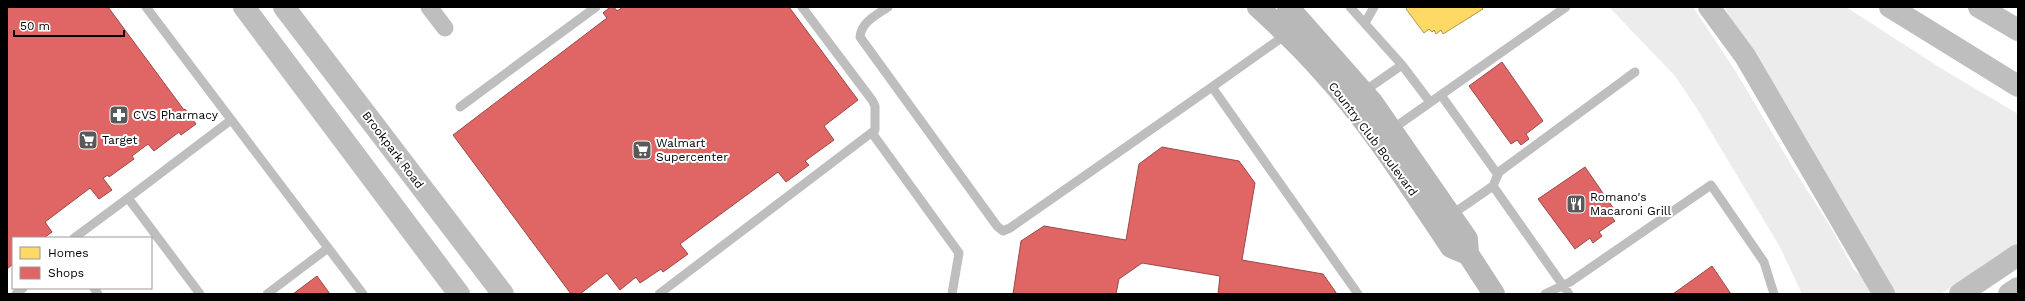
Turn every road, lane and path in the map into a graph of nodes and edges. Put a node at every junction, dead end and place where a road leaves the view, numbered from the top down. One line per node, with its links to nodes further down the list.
1 (146, 7): 28 (lane)
2 (244, 7): 44 (main road)
3 (284, 7): 45 (main road, Brookpark Road)
4 (429, 7): 17 (street)
5 (596, 7): 27 (lane)
6 (802, 7): 30 (lane)
7 (888, 7): 23 (lane)
8 (1258, 7): 19 (street, Country Club Boulevard)
9 (1288, 7): 25 (street, Country Club Boulevard)
10 (1350, 7): 16 (lane)
11 (1374, 7): 16 (lane)
12 (1566, 7): 24 (lane)
13 (1709, 7): 53 (main road)
14 (1890, 7): 22 (main road)
15 (1979, 7): 18 (main road)
16 (1365, 23): 20 (lane)
17 (445, 28)
18 (2018, 30)
19 (1287, 34): 23 (lane); 25 (street, Country Club Boulevard)
20 (1402, 65): 25 (lane); 26 (lane)
21 (1635, 72): 31 (lane)
22 (2018, 86)
23 (1212, 87): 48 (lane)
24 (1441, 95): 26 (lane); 31 (lane)
25 (1356, 97): 29 (street, Country Club Boulevard); 37 (street, Country Club Boulevard)
26 (1430, 102): 29 (lane)
27 (460, 107)
28 (231, 120): 33 (lane); 36 (lane)
29 (1391, 130): 34 (street, Country Club Boulevard)
30 (872, 133): 46 (lane); 47 (lane)
31 (1498, 175): 32 (lane)
32 (1493, 186): 34 (lane); 39 (lane)
33 (128, 198): 35 (lane); 41 (lane)
34 (1451, 215): 37 (street, Country Club Boulevard)
35 (75, 237)
36 (328, 248): 42 (lane); 43 (lane)
37 (1468, 254): 49 (street, Country Club Boulevard)
38 (2018, 255): 54 (main road)
39 (1563, 285): 50 (lane); 51 (lane); 52 (lane)
40 (2018, 288): 55 (main road)
41 (200, 294)
42 (267, 294)
43 (363, 294)
44 (459, 294)
45 (503, 294)
46 (659, 294)
47 (952, 294)
48 (1358, 294)
49 (1494, 294)
50 (1545, 294)
51 (1569, 294)
52 (1774, 294)
53 (1884, 294)
54 (1960, 294)
55 (2009, 294)

